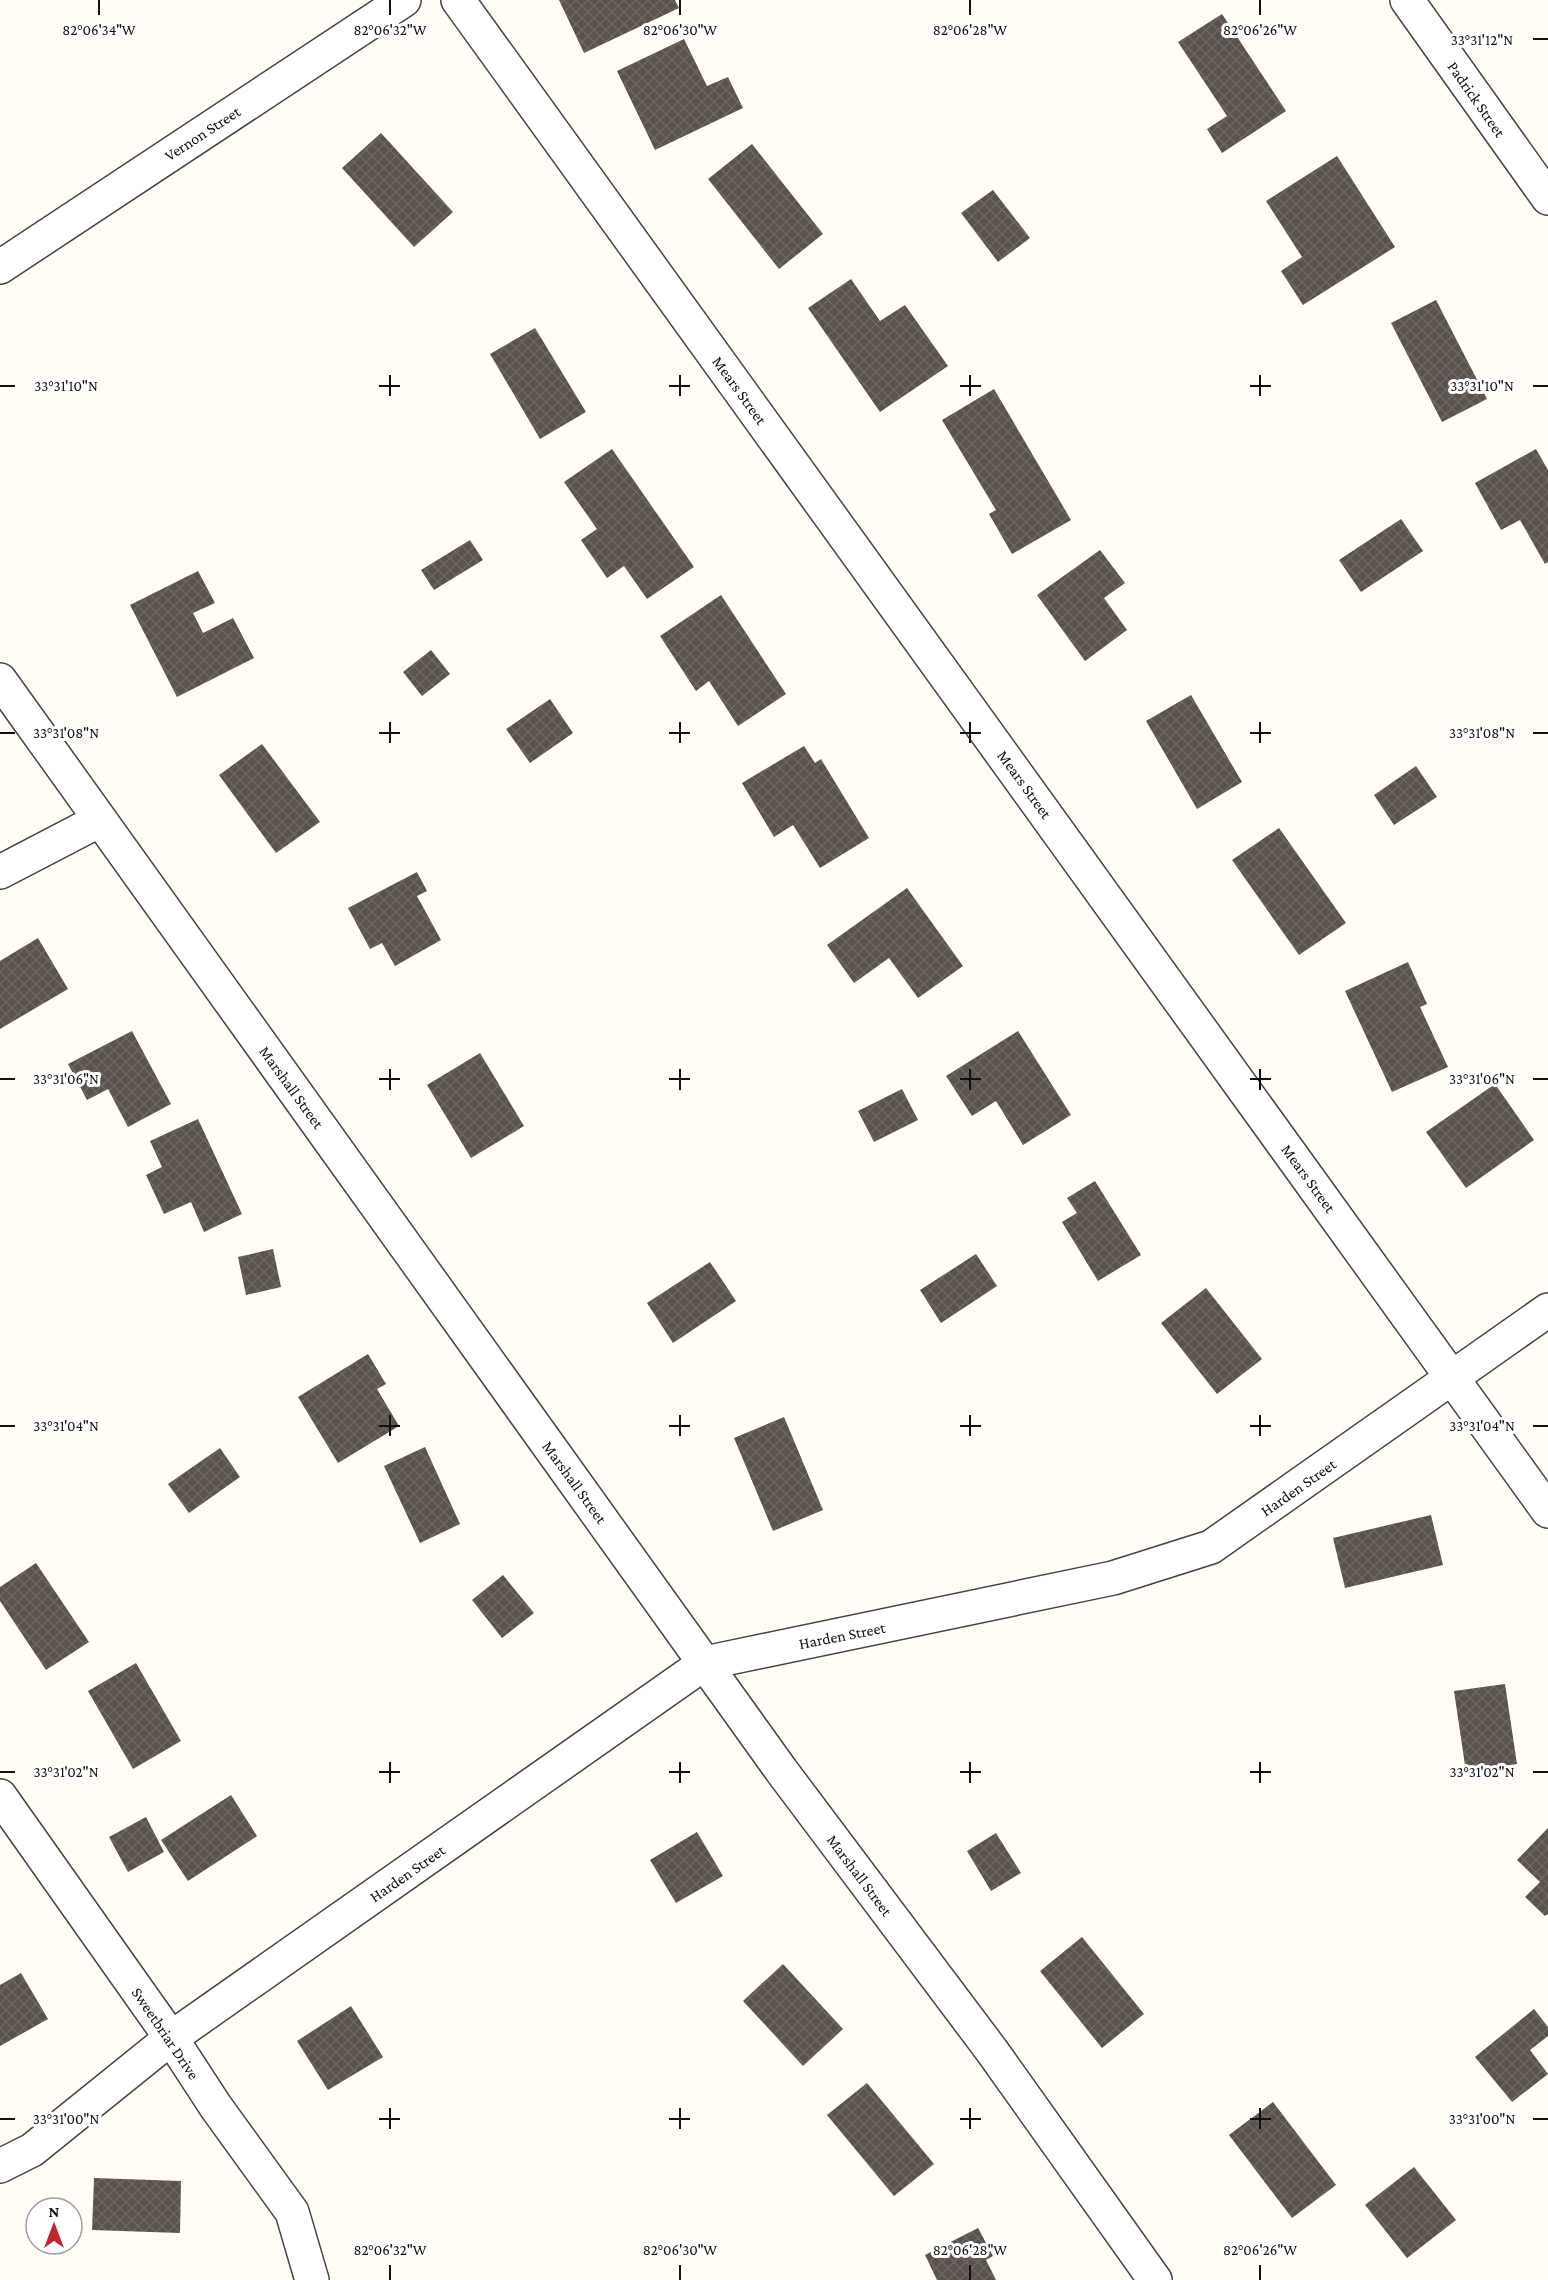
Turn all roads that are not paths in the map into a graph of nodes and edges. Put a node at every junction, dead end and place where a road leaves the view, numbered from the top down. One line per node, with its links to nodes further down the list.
1 (404, 0): 5 (street, Vernon Street)
2 (458, 0): 10 (street, Mears Street)
3 (1407, 0): 4 (street, Padrick Street)
4 (1548, 198)
5 (0, 267)
6 (0, 680): 7 (street, Marshall Street)
7 (100, 820): 8 (street); 12 (street, Marshall Street)
8 (0, 872)
9 (1548, 1310): 10 (street, Harden Street)
10 (1454, 1377): 11 (street, Mears Street); 12 (street, Harden Street)
11 (1548, 1511)
12 (705, 1663): 14 (street, Harden Street); 17 (street, Marshall Street)
13 (0, 1796): 14 (street, Sweetbriar Drive)
14 (171, 2038): 15 (street, Harden Street); 16 (street, Sweetbriar Drive)
15 (0, 2166)
16 (312, 2280)
17 (1155, 2280)

